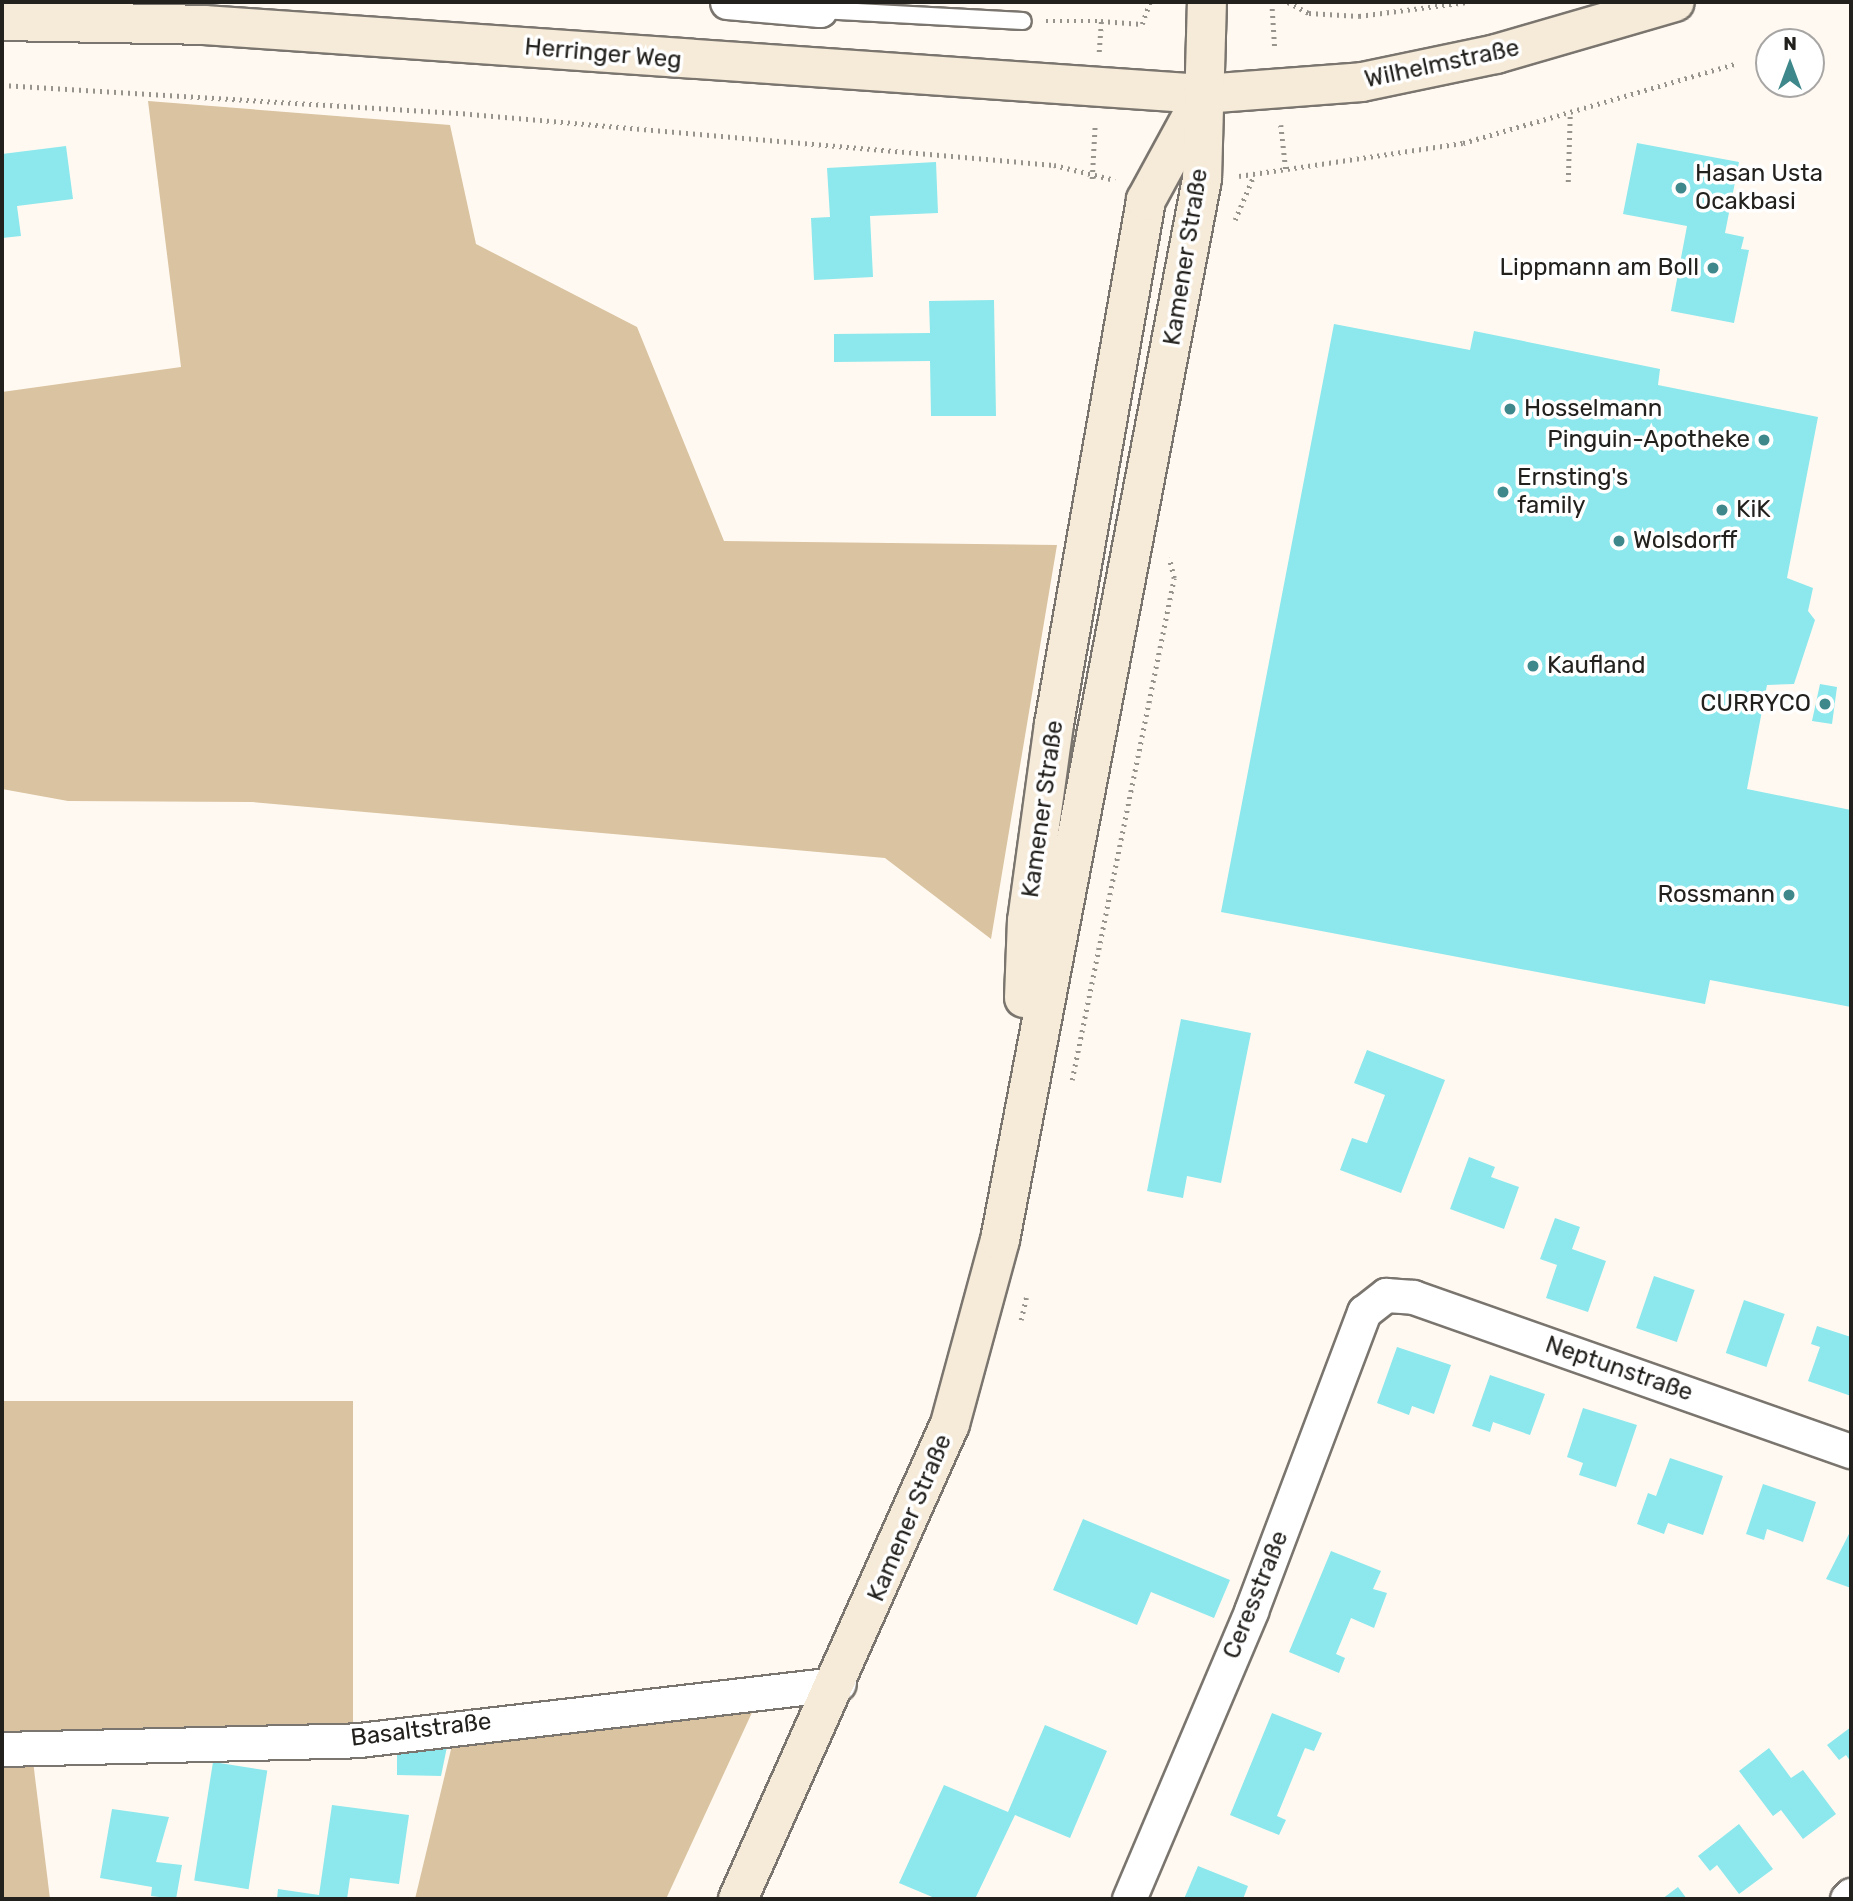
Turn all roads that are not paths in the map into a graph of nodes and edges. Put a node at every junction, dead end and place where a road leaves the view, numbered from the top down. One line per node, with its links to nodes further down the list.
1 (727, 2): 4 (street)
2 (1207, 2): 7 (main road)
3 (1675, 2): 7 (main road, Wilhelmstraße)
4 (819, 6): 6 (lane)
5 (2, 21): 7 (main road, Herringer Weg)
6 (1023, 21)
7 (1203, 94): 8 (main road, Kamener Straße); 8 (main road, Kamener Straße)
8 (1020, 1116): 11 (main road, Kamener Straße)
9 (1386, 1295): 10 (street, Neptunstraße); 15 (street, Ceresstraße)
10 (1851, 1451)
11 (839, 1684): 12 (street, Basaltstraße); 14 (main road, Kamener Straße)
12 (2, 1749)
13 (1851, 1895): 16 (street)
14 (738, 1899)
15 (1129, 1899)
16 (1847, 1899)

